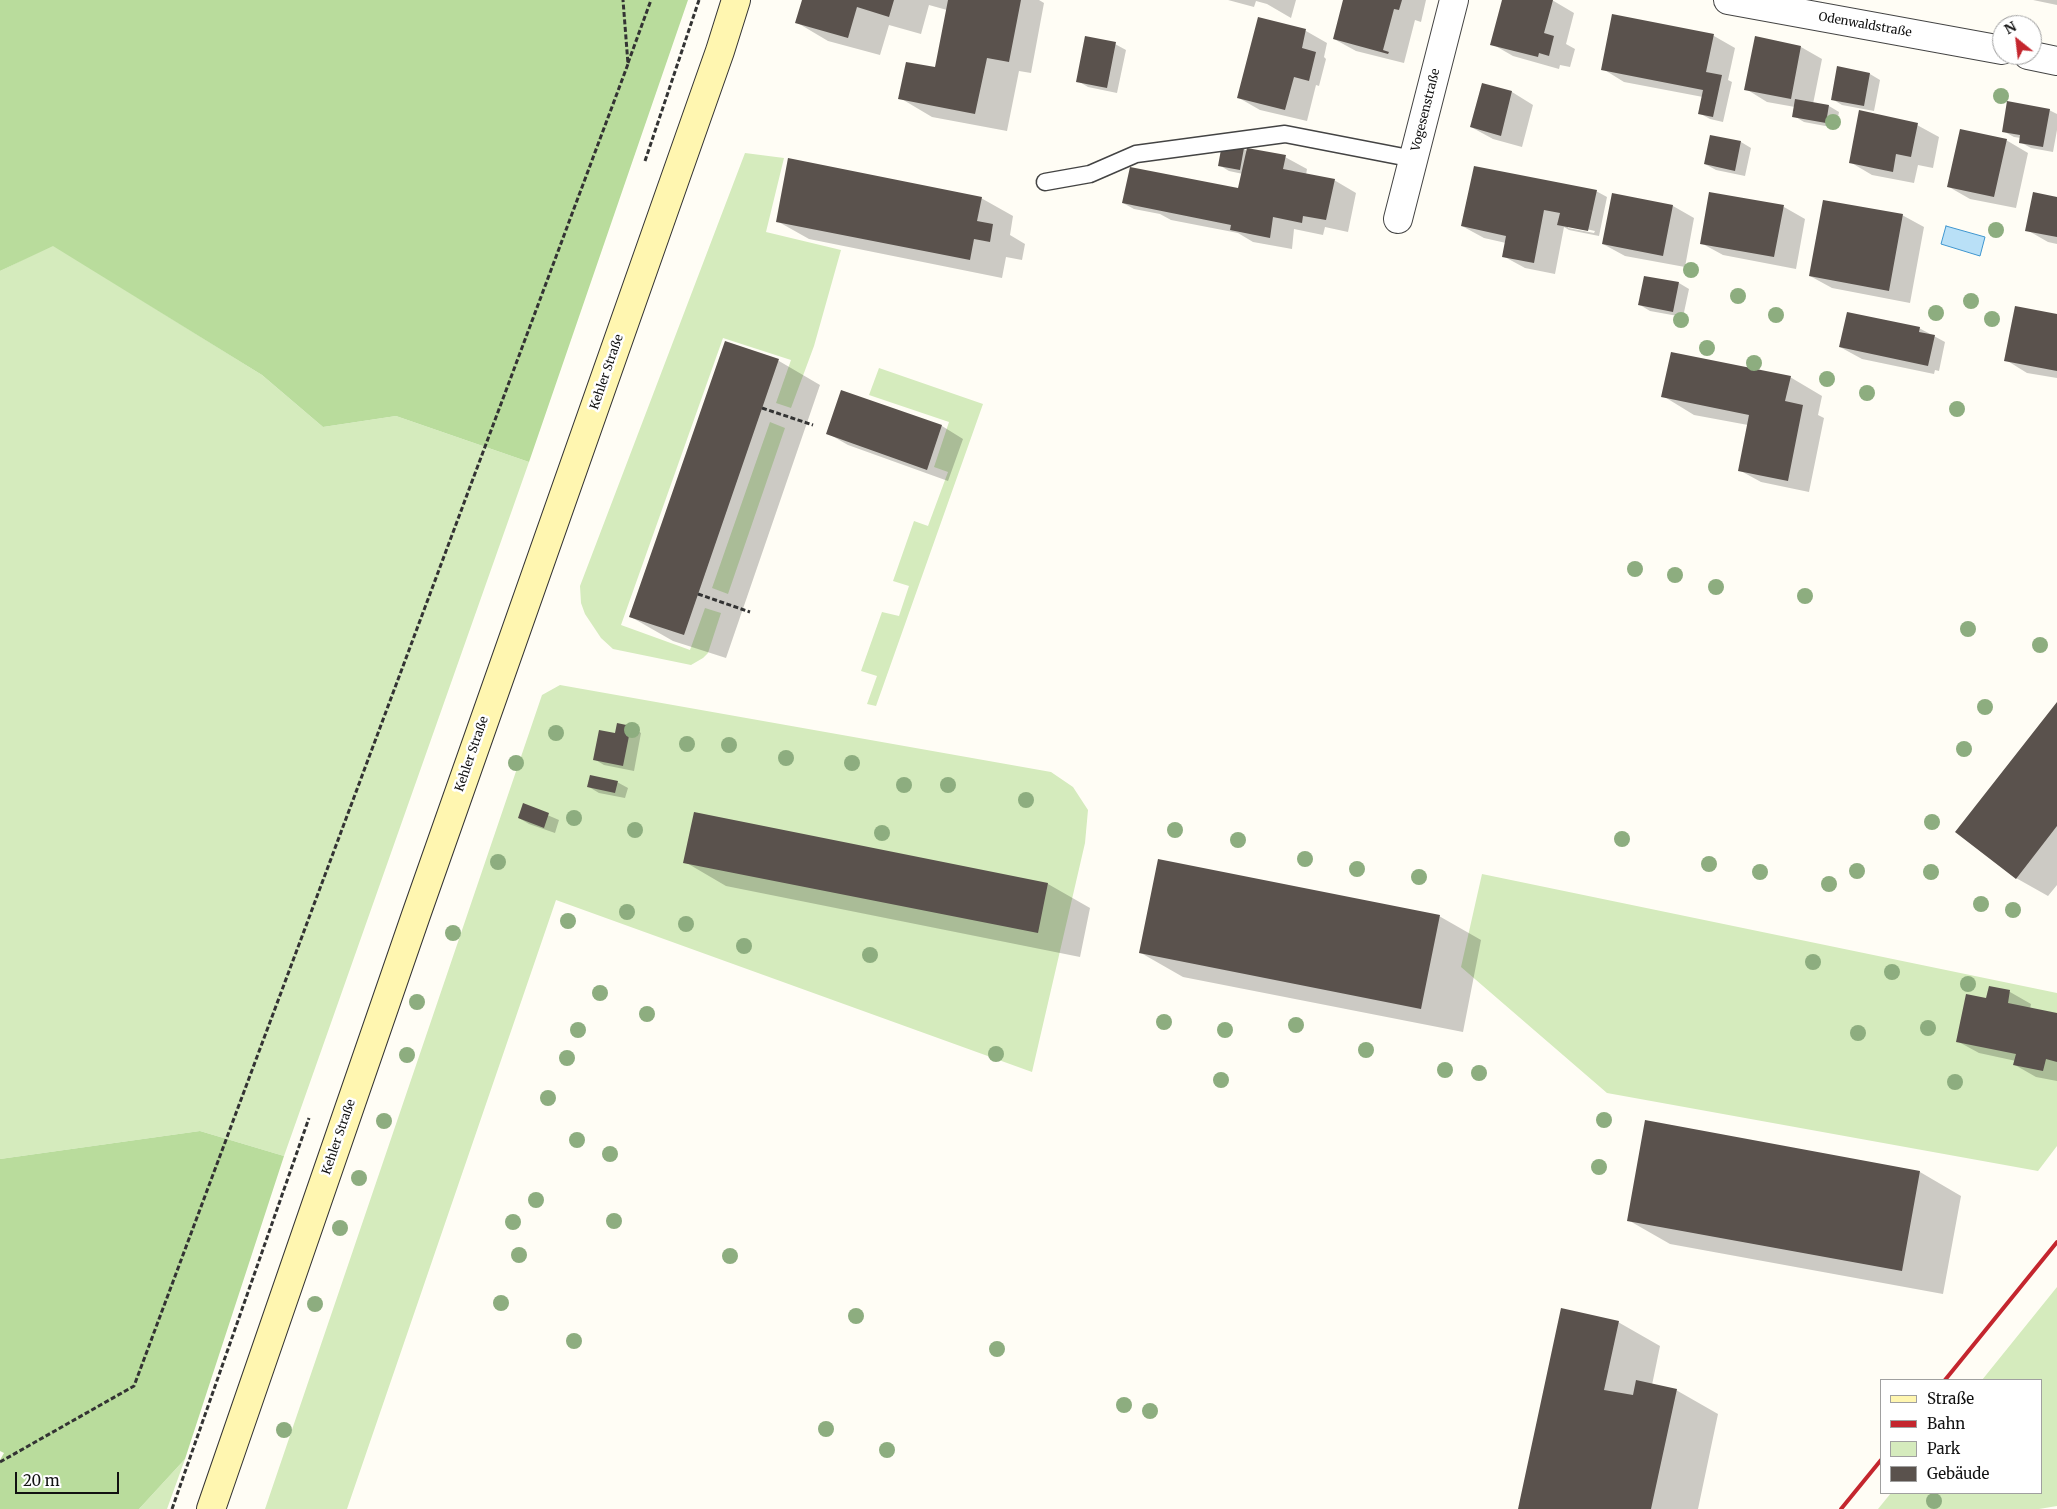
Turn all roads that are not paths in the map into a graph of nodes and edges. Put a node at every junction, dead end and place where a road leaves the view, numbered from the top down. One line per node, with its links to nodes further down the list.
1 (736, 0): 10 (main road, Kehler Straße)
2 (1454, 0): 7 (street, Vogesenstraße)
3 (1728, 0): 4 (street, Odenwaldstraße)
4 (1992, 48)
5 (2042, 58): 6 (street)
6 (2057, 61)
7 (1414, 159): 8 (lane); 9 (street, Vogesenstraße)
8 (1045, 182)
9 (1398, 220)
10 (211, 1509)

